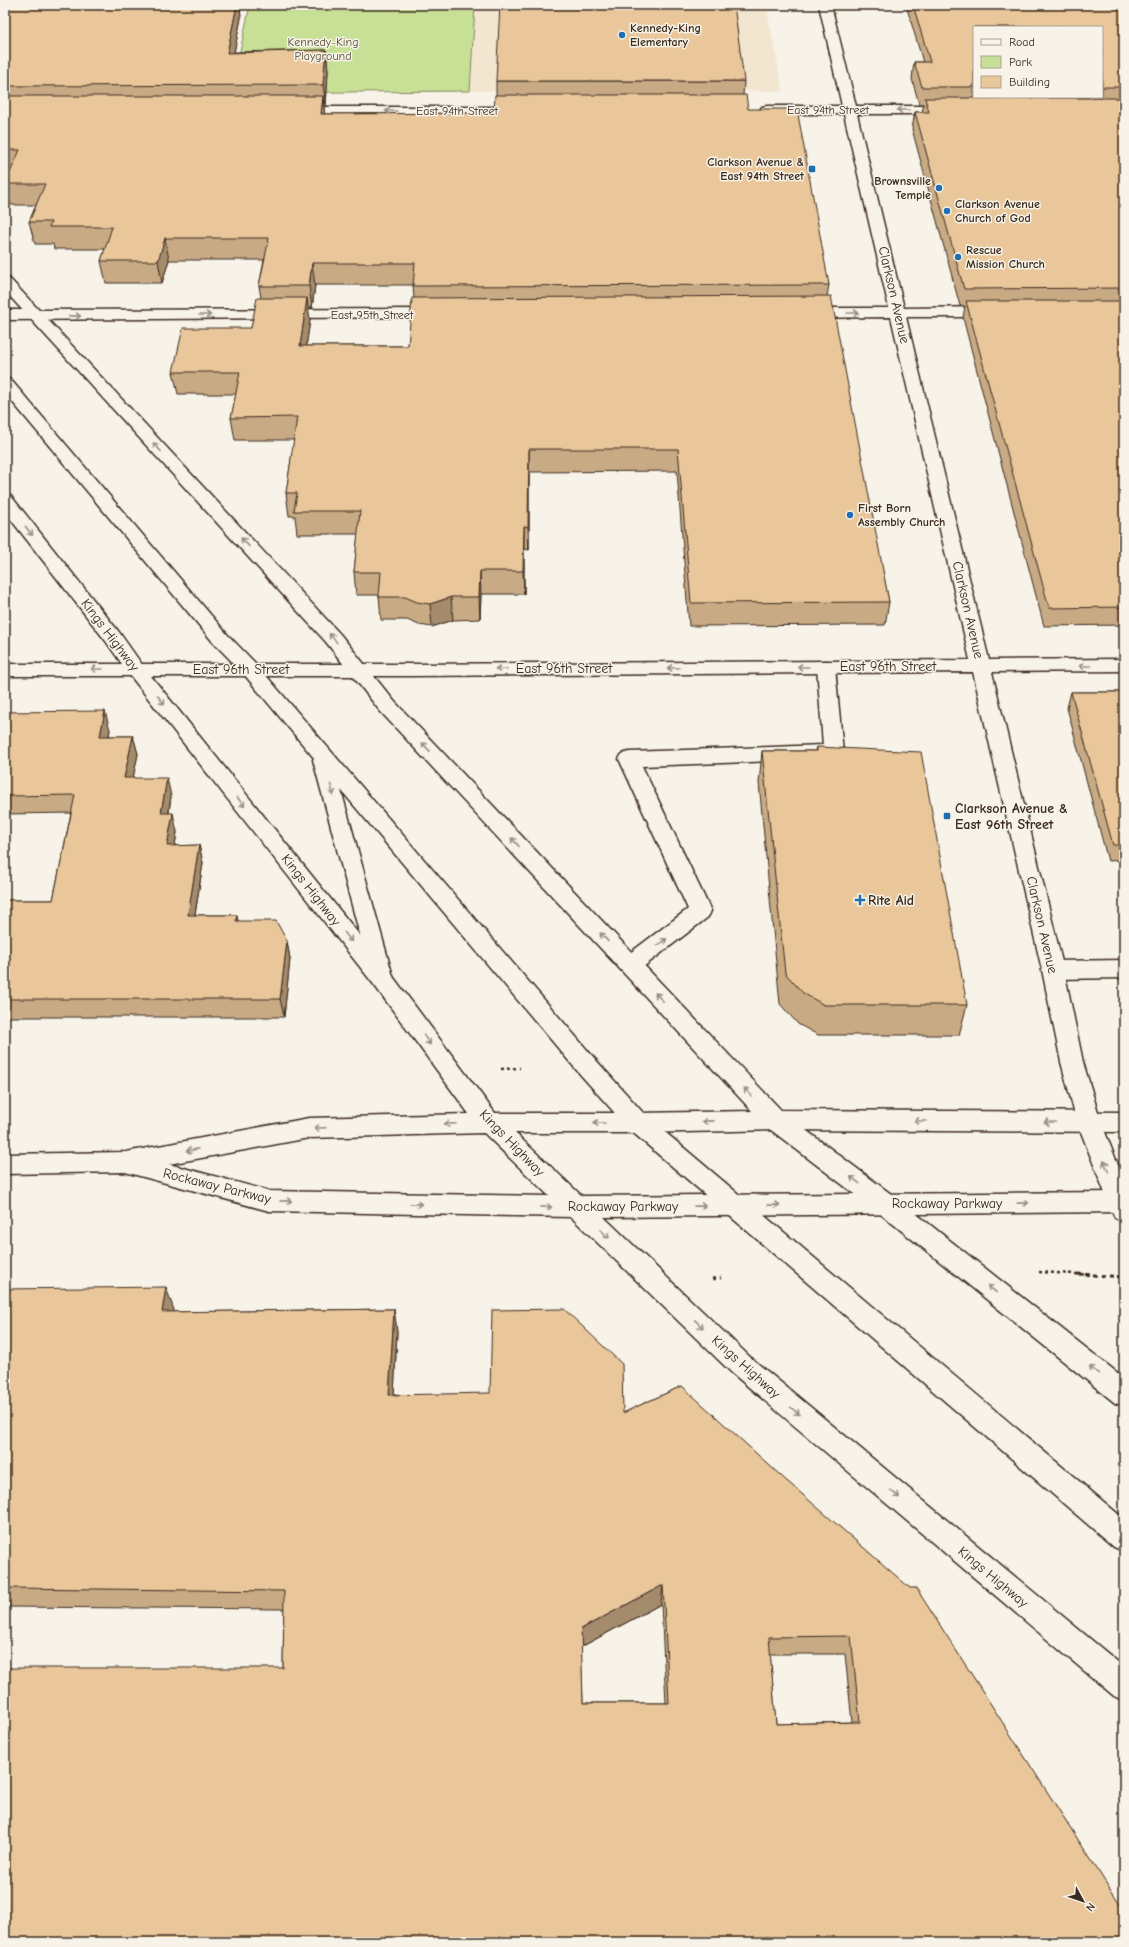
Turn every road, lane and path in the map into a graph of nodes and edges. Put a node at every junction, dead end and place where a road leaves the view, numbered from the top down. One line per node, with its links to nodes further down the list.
1 (825, 5): 3 (street, Clarkson Avenue)
2 (753, 110): 3 (street, East 94th Street)
3 (850, 110): 4 (street, East 94th Street, one-way to 3); 8 (street, Clarkson Avenue)
4 (967, 110)
5 (283, 111): 6 (street, East 94th Street, one-way to 5)
6 (538, 111)
7 (5, 282): 13 (street)
8 (898, 312): 9 (street); 10 (street, one-way to 8); 17 (street, Clarkson Avenue)
9 (1006, 312)
10 (786, 313)
11 (452, 314): 13 (street, East 95th Street, one-way to 11)
12 (5, 315): 13 (street, East 95th Street)
13 (36, 315): 20 (street, one-way to 13)
14 (5, 383): 19 (street)
15 (5, 500): 22 (street, Kings Highway, one-way to 22)
16 (1124, 665): 17 (street, East 96th Street, one-way to 17)
17 (982, 666): 18 (street, East 96th Street); 25 (street, Clarkson Avenue)
18 (826, 667): 20 (street, East 96th Street, one-way to 20); 24 (street, one-way to 18)
19 (250, 669): 20 (street, East 96th Street); 22 (street, East 96th Street); 23 (street)
20 (357, 669): 24 (street, one-way to 20)
21 (5, 670): 22 (street, East 96th Street, one-way to 21)
22 (136, 670): 27 (street, Kings Highway, one-way to 27)
23 (322, 753): 27 (street, one-way to 27); 34 (street)
24 (630, 965): 30 (street, one-way to 24)
25 (1053, 970): 26 (street); 31 (street, Clarkson Avenue)
26 (1124, 970)
27 (383, 980): 33 (street, Kings Highway, one-way to 33)
28 (520, 1068): 29 (path)
29 (500, 1069)
30 (775, 1120): 31 (street, Rockaway Parkway, one-way to 30); 34 (street, Rockaway Parkway, one-way to 34); 37 (street, one-way to 30)
31 (1089, 1122): 32 (street, Rockaway Parkway); 39 (street, Clarkson Avenue, one-way to 31)
32 (1124, 1122)
33 (489, 1123): 34 (street, Rockaway Parkway, one-way to 33); 35 (street, Rockaway Parkway, one-way to 35); 40 (street, Kings Highway)
34 (638, 1123): 38 (street)
35 (126, 1162): 36 (street, Rockaway Parkway); 40 (street, Rockaway Parkway, one-way to 40)
36 (5, 1164)
37 (886, 1204): 38 (street, Rockaway Parkway, one-way to 37); 39 (street, Rockaway Parkway, one-way to 39); 43 (street, one-way to 37)
38 (735, 1205): 40 (street, Rockaway Parkway, one-way to 38); 44 (street)
39 (1123, 1205)
40 (577, 1207): 45 (street, Kings Highway, one-way to 45)
41 (1032, 1272): 42 (path)
42 (1124, 1277)
43 (1124, 1394)
44 (1124, 1537)
45 (1124, 1686)

